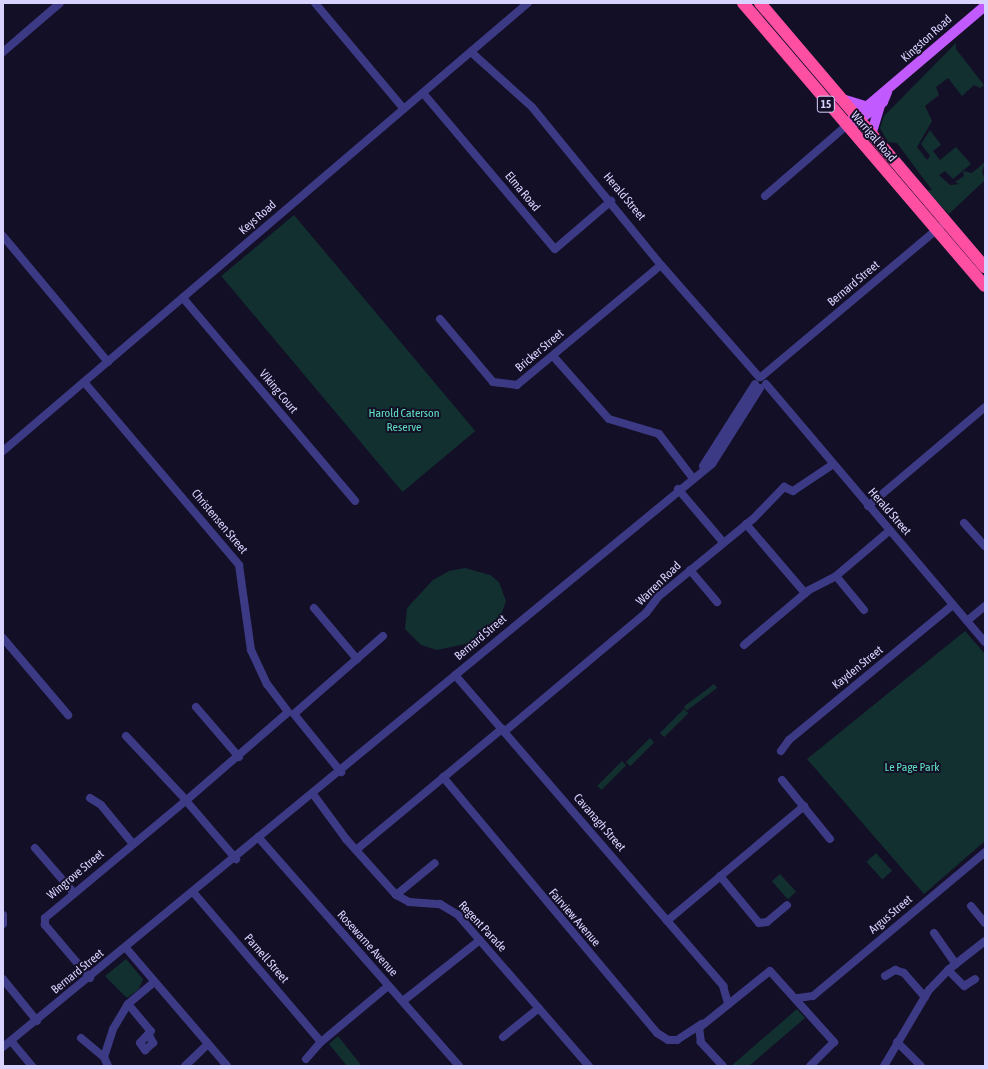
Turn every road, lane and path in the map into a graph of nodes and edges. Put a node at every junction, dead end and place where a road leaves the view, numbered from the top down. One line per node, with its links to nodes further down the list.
1 (60, 3): 7 (street)
2 (315, 3): 14 (street)
3 (528, 3): 8 (street, Keys Road)
4 (743, 3): 16 (highway, Warrigal Road / 15)
5 (760, 3): 11 (highway, Warrigal Road / 15)
6 (985, 6): 9 (main road, Kingston Road)
7 (3, 52)
8 (471, 52): 10 (street, Keys Road); 19 (street, Herald Street)
9 (887, 92): 12 (main road, Kingston Road); 13 (main road, Kingston Road)
10 (423, 93): 14 (street, Keys Road); 19 (street, Elma Road)
11 (839, 98): 13 (main road); 15 (highway, Warrigal Road / 15)
12 (880, 105): 15 (main road, Kingston Road); 17 (main road)
13 (866, 106): 15 (main road, Kingston Road)
14 (404, 109): 26 (street, Keys Road)
15 (857, 119): 16 (main road, Kingston Road); 17 (highway, Warrigal Road / 15)
16 (846, 126): 18 (street); 21 (highway, Warrigal Road / 15)
17 (871, 135): 20 (highway, Warrigal Road / 15)
18 (765, 196)
19 (611, 201): 23 (street, Herald Street)
20 (946, 223): 21 (street, Bernard Street); 24 (highway, Warrigal Road / 15)
21 (936, 230): 25 (highway, Warrigal Road / 15); 31 (street, Bernard Street)
22 (3, 236): 29 (street)
23 (661, 264): 28 (street, Bricker Street); 31 (street, Herald Street)
24 (985, 267)
25 (985, 286)
26 (182, 298): 29 (street, Keys Road); 37 (street, Viking Court)
27 (440, 319): 28 (street, Bricker Street)
28 (553, 356): 35 (street)
29 (108, 362): 30 (street, Keys Road)
30 (84, 382): 33 (street, Keys Road); 60 (street, Christensen Street)
31 (760, 382): 34 (street, Herald Street); 35 (street, Bernard Street)
32 (985, 407): 38 (street)
33 (3, 451)
34 (832, 465): 38 (street, Herald Street); 40 (street, Warren Road)
35 (695, 475): 36 (street, Bernard Street)
36 (678, 489): 42 (street); 58 (street, Bernard Street)
37 (355, 501)
38 (868, 506): 41 (street, Herald Street)
39 (964, 523): 43 (street)
40 (746, 524): 42 (street, Warren Road); 46 (street)
41 (889, 531): 45 (street); 48 (street, Herald Street)
42 (723, 542): 44 (street, Warren Road)
43 (985, 546)
44 (690, 570): 47 (street); 62 (street, Warren Road)
45 (836, 576): 46 (street); 51 (street)
46 (805, 593): 56 (street)
47 (717, 602)
48 (953, 605): 52 (street, Herald Street); 64 (street, Kayden Street)
49 (985, 606): 52 (street)
50 (314, 608): 57 (street)
51 (864, 610)
52 (967, 622): 55 (street, Herald Street)
53 (383, 636): 57 (street, Wingrove Street)
54 (3, 638): 61 (street)
55 (985, 642)
56 (744, 645)
57 (357, 659): 60 (street, Wingrove Street)
58 (456, 676): 62 (street, Cavanagh Street); 66 (street, Bernard Street)
59 (196, 707): 65 (street)
60 (291, 713): 65 (street, Wingrove Street); 66 (street, Christensen Street)
61 (68, 715)
62 (503, 731): 67 (street, Warren Road); 88 (street, Cavanagh Street)
63 (126, 736): 71 (street)
64 (781, 751)
65 (238, 756): 71 (street, Wingrove Street)
66 (340, 772): 69 (street, Bernard Street)
67 (443, 778): 77 (street, Warren Road); 117 (street, Fairview Avenue)
68 (782, 780): 72 (street)
69 (313, 794): 73 (street, Bernard Street); 77 (street, Regent Parade)
70 (90, 798): 75 (street)
71 (186, 800): 75 (street, Wingrove Street); 79 (street)
72 (804, 806): 74 (street); 81 (street)
73 (259, 839): 79 (street, Bernard Street); 102 (street, Rosewarne Avenue)
74 (830, 839)
75 (133, 844): 82 (street, Wingrove Street)
76 (35, 848): 82 (street)
77 (356, 850): 84 (street, Regent Parade)
78 (985, 852): 105 (street, Argus Street)
79 (235, 858): 83 (street, Bernard Street)
80 (435, 863): 84 (street)
81 (720, 876): 85 (street); 88 (street)
82 (74, 894): 98 (street, Wingrove Street)
83 (194, 894): 94 (street, Bernard Street); 120 (street, Parnell Street)
84 (396, 895): 92 (street, Regent Parade)
85 (787, 905)
86 (971, 906): 89 (street)
87 (3, 915): 90 (street)
88 (667, 920): 103 (street, Cavanagh Street)
89 (985, 923)
90 (3, 924)
91 (934, 933): 95 (street)
92 (480, 940): 108 (street); 111 (street, Regent Parade)
93 (985, 942): 95 (street)
94 (126, 948): 98 (street, Bernard Street); 100 (street)
95 (956, 964): 96 (street)
96 (948, 970): 101 (street); 106 (street)
97 (885, 976): 106 (street)
98 (90, 978): 113 (street, Bernard Street)
99 (3, 979): 113 (street)
100 (153, 979): 109 (street); 123 (street)
101 (974, 979)
102 (388, 986): 108 (street, Rosewarne Avenue); 120 (street)
103 (724, 986): 104 (street, Cavanagh Street); 110 (street, Cavanagh Street)
104 (740, 994): 107 (street); 110 (street)
105 (813, 996): 107 (street); 112 (street)
106 (925, 997): 122 (street)
107 (798, 998): 112 (street)
108 (403, 1001): 132 (street, Rosewarne Avenue)
109 (128, 1004): 115 (street); 125 (street)
110 (728, 1004): 114 (street)
111 (538, 1008): 116 (street); 133 (street, Regent Parade)
112 (809, 1011): 134 (street)
113 (37, 1021): 119 (street, Bernard Street)
114 (702, 1024): 117 (street); 121 (street)
115 (149, 1035)
116 (503, 1037)
117 (683, 1037): 121 (street, Fairview Avenue)
118 (81, 1038): 125 (street)
119 (11, 1041): 124 (street, Bernard Street); 128 (street)
120 (321, 1042): 126 (street)
121 (701, 1042): 127 (street)
122 (897, 1042): 135 (street); 136 (street)
123 (208, 1044): 130 (street); 131 (street)
124 (3, 1047)
125 (104, 1057): 129 (street)
126 (306, 1059)
127 (721, 1065)
128 (32, 1066)
129 (108, 1066)
130 (185, 1066)
131 (227, 1066)
132 (460, 1066)
133 (589, 1066)
134 (810, 1066)
135 (884, 1066)
136 (921, 1066)

